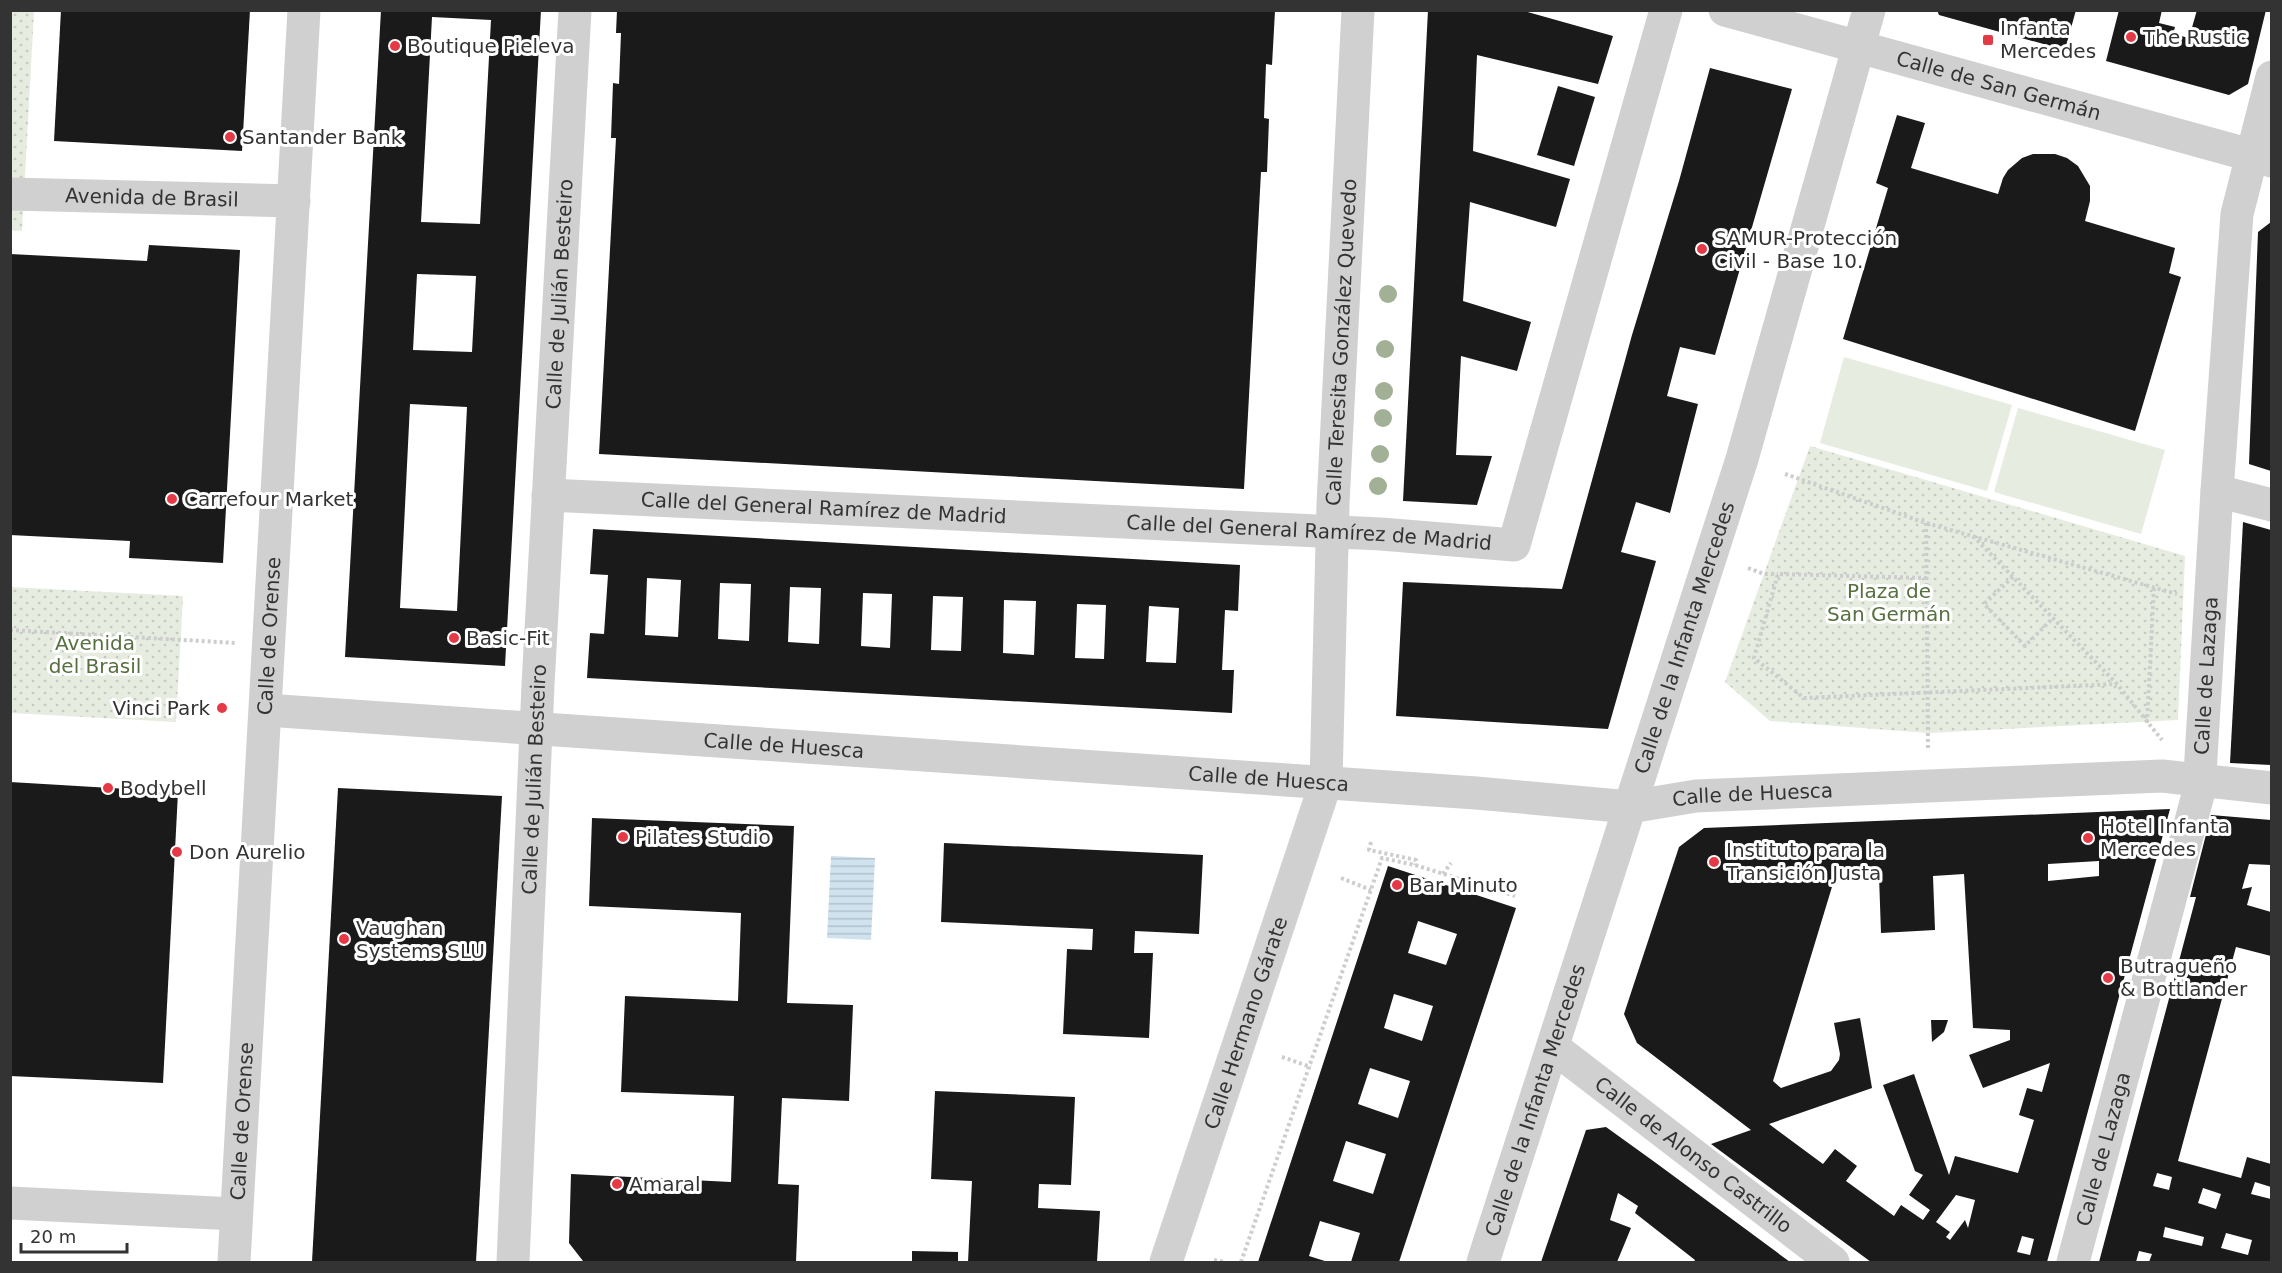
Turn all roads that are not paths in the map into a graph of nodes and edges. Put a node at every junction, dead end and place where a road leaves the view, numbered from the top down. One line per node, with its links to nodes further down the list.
1 (304, 10): 11 (street, Calle de Orense)
2 (575, 10): 13 (street, Calle de Julián Besteiro)
3 (1358, 10): 15 (street, Calle Teresita González Quevedo)
4 (1666, 10): 15 (street, Calle del General Ramírez de Madrid)
5 (1725, 10): 7 (street, Calle de San Germán)
6 (1869, 10): 7 (street, Calle de la Infanta Mercedes)
7 (1859, 47): 9 (street, Calle de San Germán); 21 (street, Calle de la Infanta Mercedes)
8 (2271, 77): 9 (street, Calle de Lazaga)
9 (2261, 158): 12 (street, Calle de Lazaga)
10 (10, 194): 11 (street, Avenida de Brasil)
11 (294, 201): 16 (street, Calle de Orense)
12 (2217, 491): 14 (street); 18 (street, Calle de Lazaga)
13 (548, 495): 15 (street, Calle del General Ramírez de Madrid); 17 (street, Calle de Julián Besteiro)
14 (2271, 505)
15 (1333, 533): 19 (street, Calle Teresita González Quevedo)
16 (266, 710): 17 (street, Calle de Huesca); 24 (street, Calle de Orense)
17 (536, 729): 19 (street, Calle de Huesca); 26 (street, Calle de Julián Besteiro)
18 (2199, 780): 20 (street, Calle de Huesca); 21 (street, Calle de Huesca); 30 (street, Calle de Lazaga)
19 (1326, 782): 21 (street, Calle de Huesca); 27 (street, Calle Hermano Gárate)
20 (2271, 788)
21 (1630, 807): 22 (street, Calle de la Infanta Mercedes)
22 (1553, 1047): 28 (street, Calle de la Infanta Mercedes); 29 (street, Calle de Alonso Castrillo)
23 (10, 1203): 24 (street)
24 (237, 1214): 25 (street, Calle de Orense)
25 (234, 1263)
26 (513, 1263)
27 (1166, 1263)
28 (1483, 1263)
29 (1833, 1263)
30 (2073, 1263)

